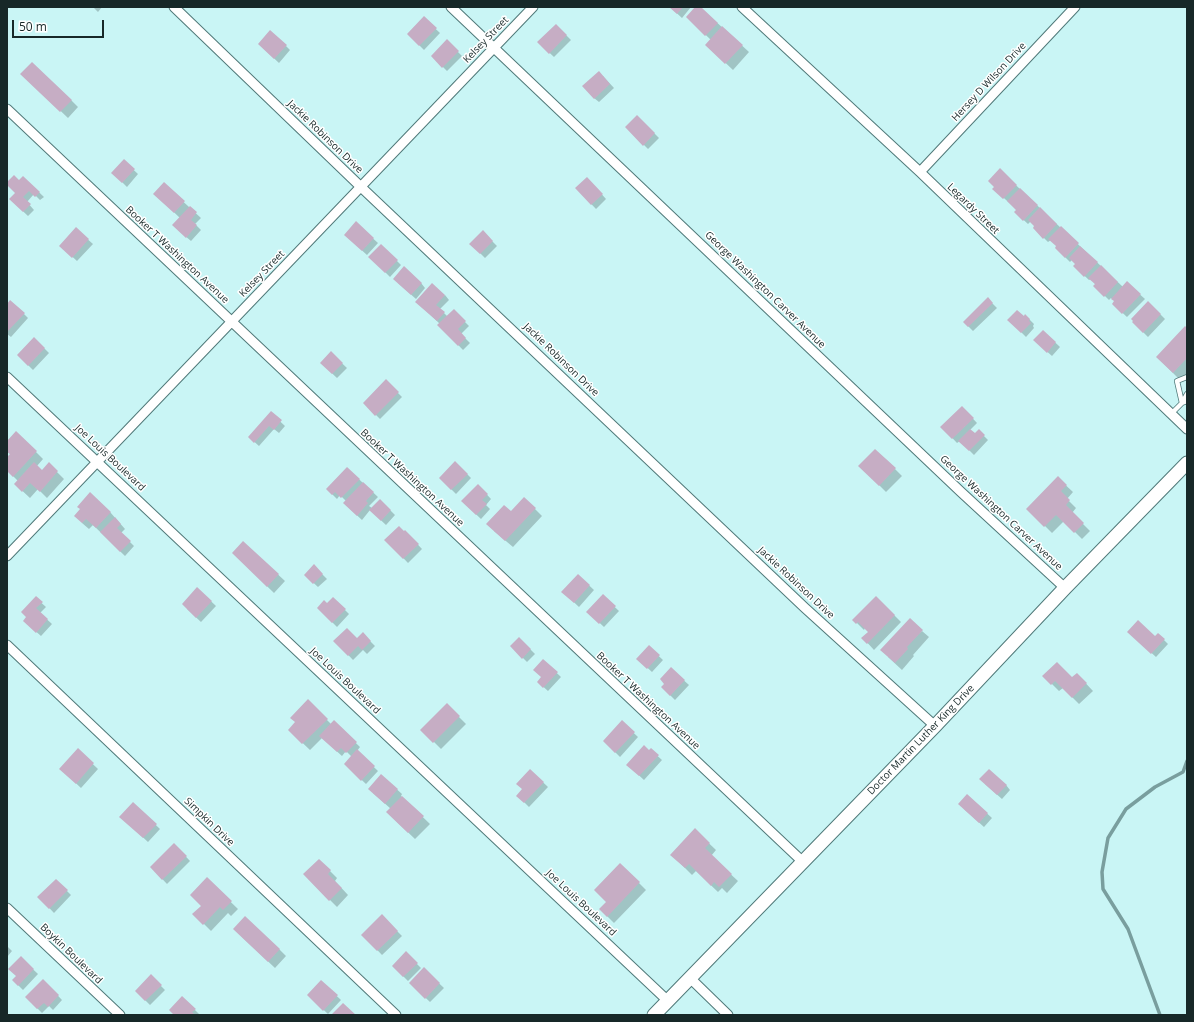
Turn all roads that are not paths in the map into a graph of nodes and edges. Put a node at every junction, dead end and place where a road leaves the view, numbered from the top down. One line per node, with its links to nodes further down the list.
1 (174, 7): 9 (street, Jackie Robinson Drive)
2 (451, 7): 6 (street, George Washington Carver Avenue)
3 (533, 7): 6 (street, Kelsey Street)
4 (742, 7): 8 (street, Legardy Street)
5 (1075, 7): 8 (street, Hersey D Wilson Drive)
6 (494, 48): 9 (street, Kelsey Street); 20 (street, George Washington Carver Avenue)
7 (7, 109): 10 (street, Booker T Washington Avenue)
8 (920, 172): 15 (street, Legardy Street)
9 (361, 187): 10 (street, Kelsey Street); 22 (street, Jackie Robinson Drive)
10 (231, 322): 17 (street, Kelsey Street); 23 (street, Booker T Washington Avenue)
11 (7, 377): 17 (street, Joe Louis Boulevard)
12 (1187, 377): 14 (lane)
13 (1187, 394): 14 (lane)
14 (1185, 402): 15 (lane)
15 (1171, 414): 16 (street, Legardy Street)
16 (1187, 429)
17 (97, 462): 19 (street, Kelsey Street); 26 (street, Joe Louis Boulevard)
18 (1187, 463): 20 (main road, Doctor Martin Luther King Drive)
19 (7, 556)
20 (1065, 588): 22 (main road, Doctor Martin Luther King Drive)
21 (7, 645): 28 (street, Simpkin Drive)
22 (935, 726): 23 (main road, Doctor Martin Luther King Drive)
23 (803, 862): 25 (main road, Doctor Martin Luther King Drive)
24 (7, 908): 27 (street, Boykin Boulevard)
25 (690, 978): 26 (main road, Doctor Martin Luther King Drive); 30 (street)
26 (668, 1000): 29 (main road, Doctor Martin Luther King Drive)
27 (120, 1015)
28 (396, 1015)
29 (654, 1015)
30 (728, 1015)

